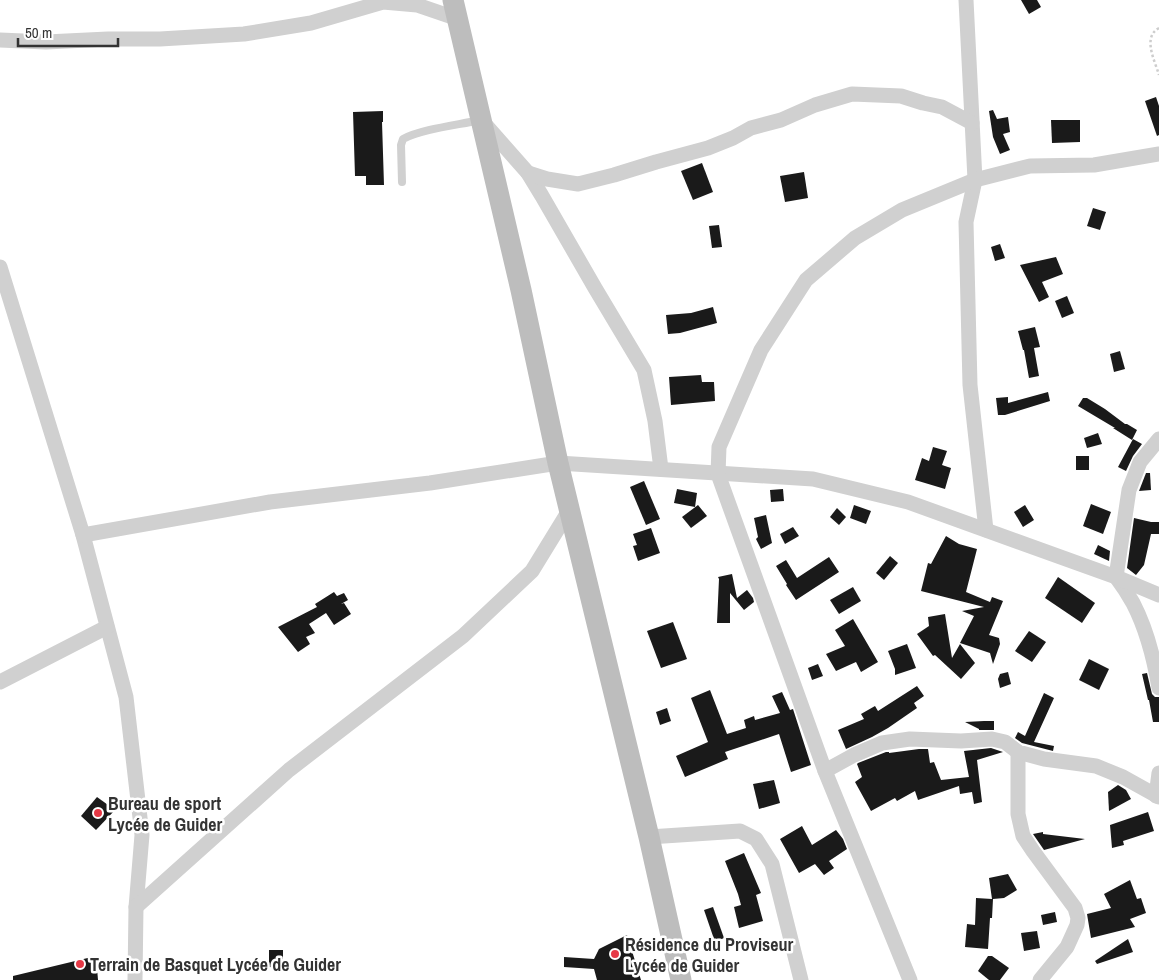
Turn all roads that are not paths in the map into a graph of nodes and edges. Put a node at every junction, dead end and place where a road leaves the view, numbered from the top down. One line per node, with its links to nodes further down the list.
1 (966, 0): 6 (street)
2 (382, 1): 3 (street); 4 (street)
3 (456, 10): 5 (main road)
4 (0, 40)
5 (481, 120): 8 (street); 10 (lane); 13 (main road)
6 (972, 123): 8 (street); 9 (street)
7 (1159, 154): 9 (street)
8 (528, 173): 14 (street)
9 (975, 180): 15 (street); 17 (street)
10 (402, 182)
11 (0, 267): 18 (street)
12 (1159, 439): 19 (street)
13 (558, 463): 14 (street); 16 (main road); 18 (street)
14 (661, 469): 15 (street)
15 (718, 474): 17 (street); 25 (street)
16 (570, 509): 28 (main road); 29 (street)
17 (986, 530): 19 (street)
18 (83, 535): 21 (street)
19 (1116, 576): 20 (street); 23 (street)
20 (1159, 595)
21 (107, 628): 22 (street); 29 (street)
22 (0, 682)
23 (1159, 688)
24 (1018, 752): 25 (street); 27 (street); 34 (street)
25 (825, 771): 33 (street)
26 (1159, 773): 27 (street)
27 (1158, 796)
28 (649, 837): 31 (main road); 32 (street)
29 (136, 907): 30 (street)
30 (136, 980)
31 (681, 980)
32 (801, 980)
33 (910, 980)
34 (1040, 980)

